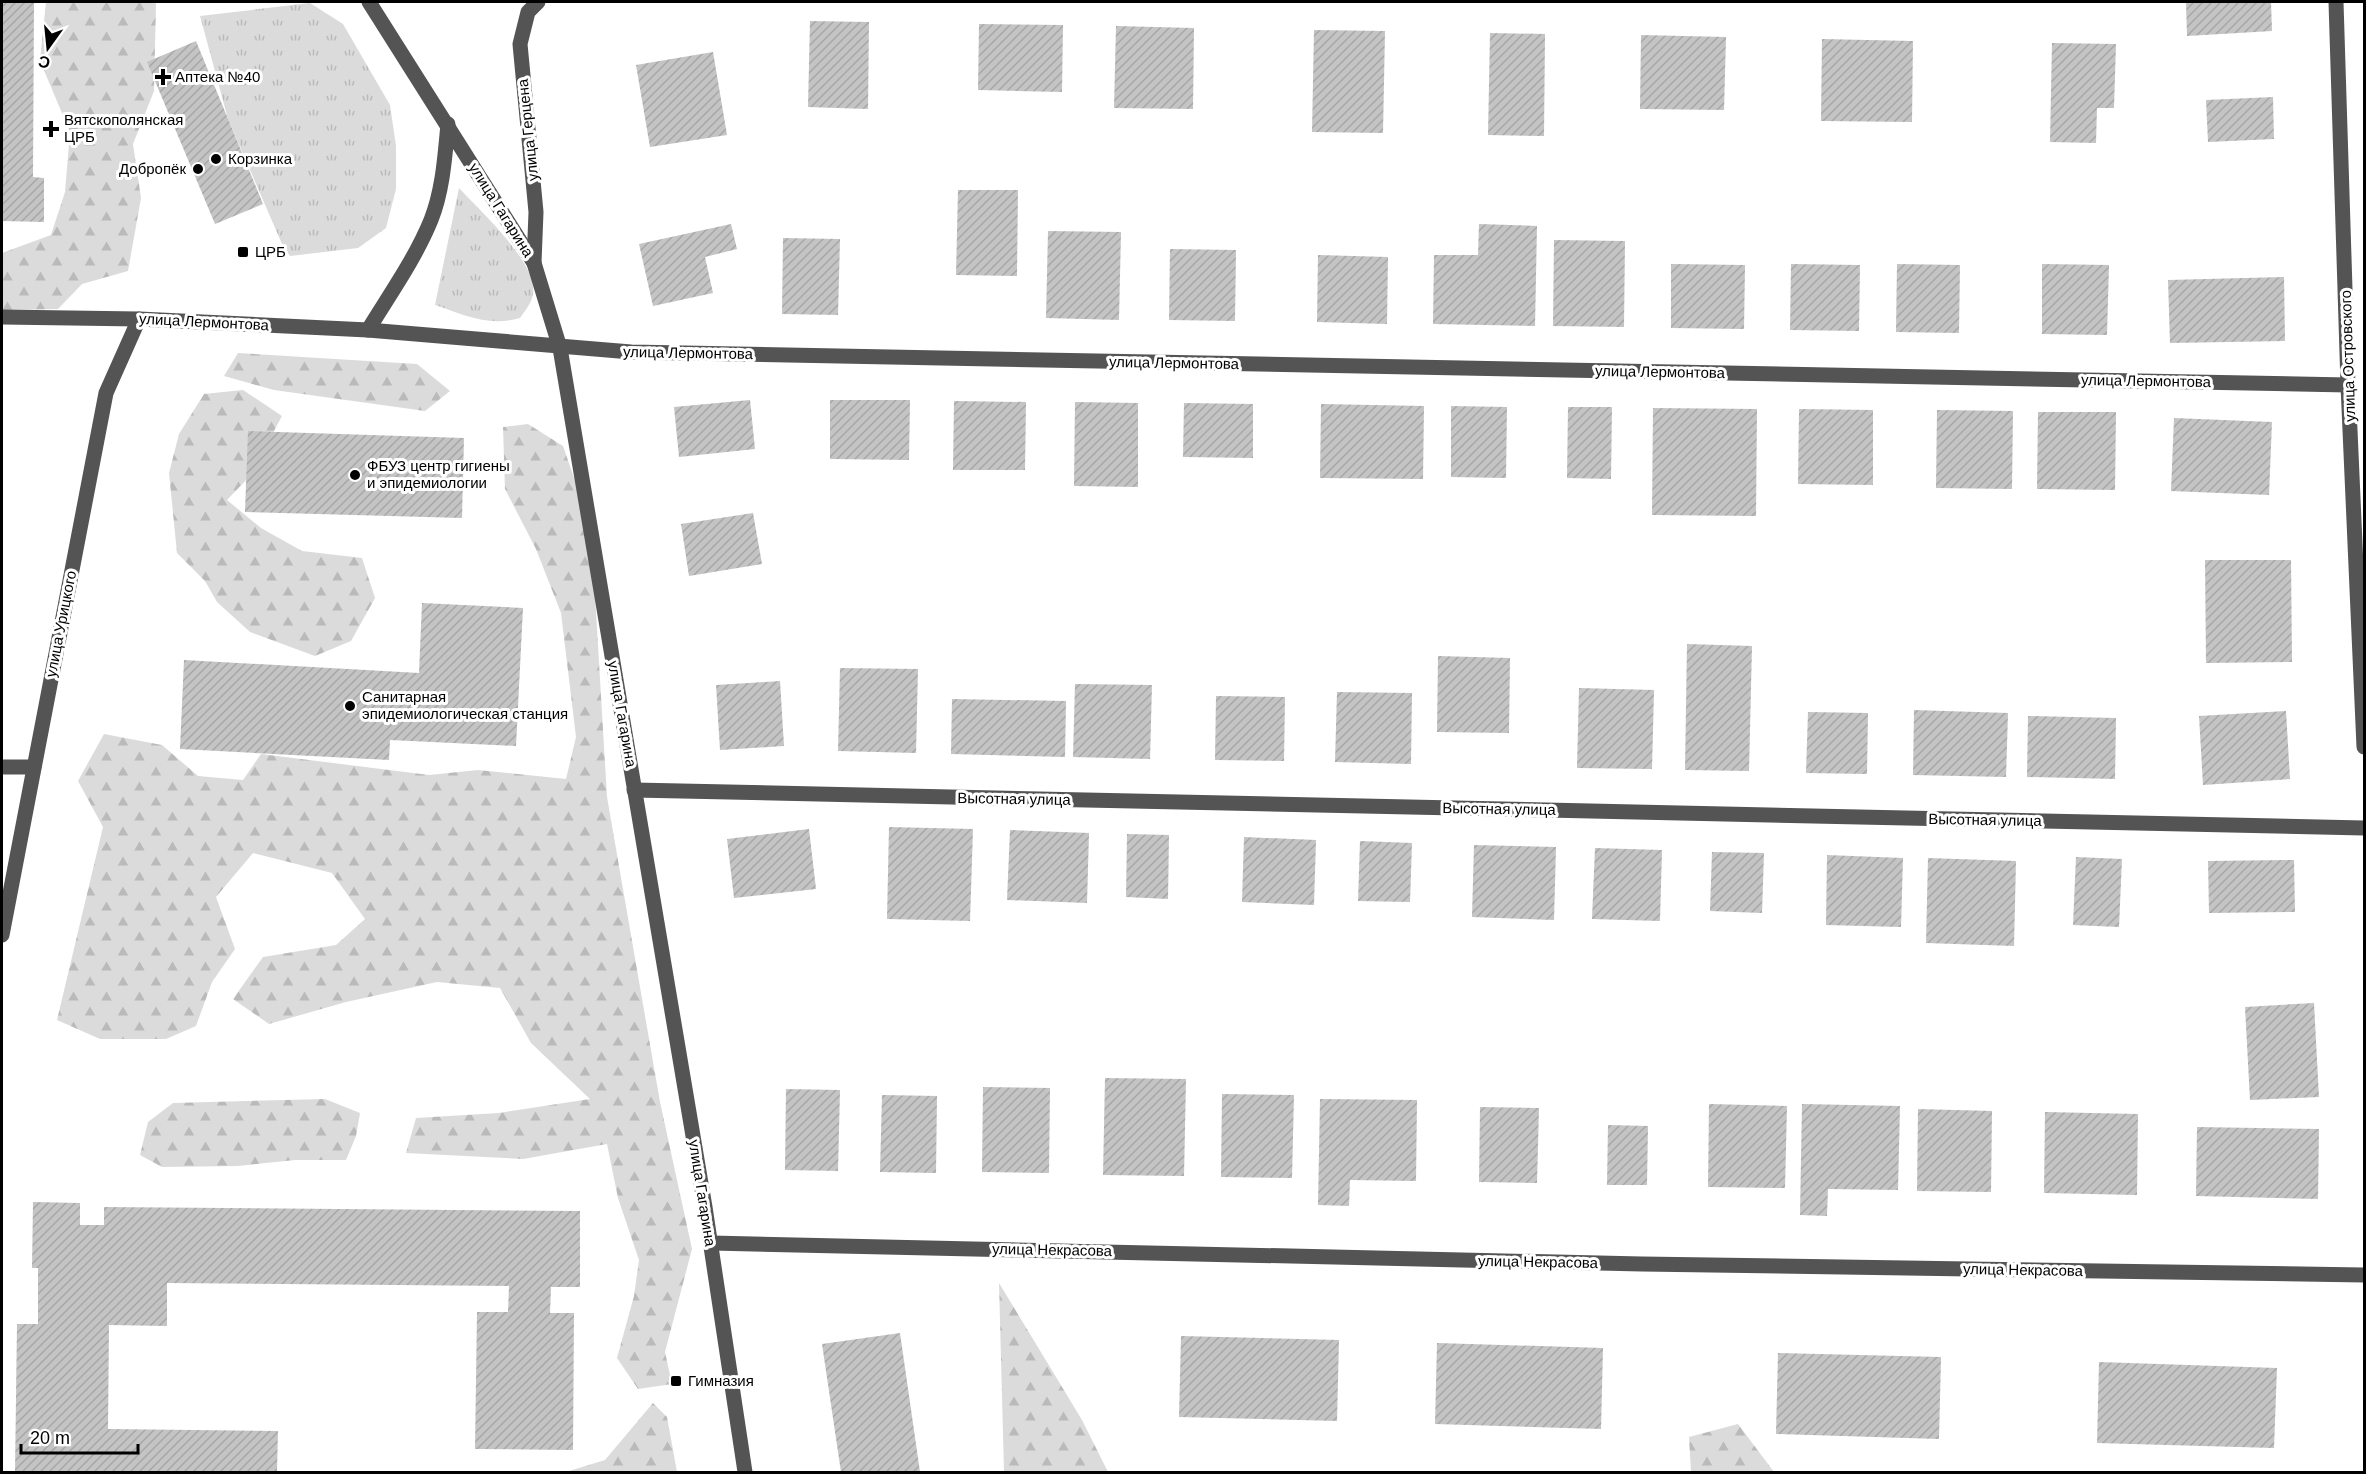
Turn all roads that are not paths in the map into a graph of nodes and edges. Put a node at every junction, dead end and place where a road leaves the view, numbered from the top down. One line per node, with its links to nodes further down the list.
1 (369, 2): 4 (street, улица Гагарина)
2 (538, 2): 5 (street, улица Герцена)
3 (2336, 2): 10 (street, улица Островского)
4 (448, 123): 5 (street, улица Гагарина); 8 (street)
5 (534, 263): 9 (street, улица Гагарина)
6 (2, 317): 7 (street, улица Лермонтова)
7 (139, 319): 8 (street, улица Лермонтова); 13 (street, улица Урицкого)
8 (368, 330): 9 (street, улица Лермонтова)
9 (560, 348): 10 (street, улица Лермонтова); 14 (street, улица Гагарина)
10 (2348, 385): 11 (street, улица Островского)
11 (2364, 747)
12 (2, 767): 13 (street)
13 (34, 767): 16 (street, улица Урицкого)
14 (634, 790): 15 (street, Высотная улица); 17 (street, улица Гагарина)
15 (2364, 828)
16 (2, 935)
17 (711, 1243): 18 (street, улица Некрасова); 19 (street, улица Гагарина)
18 (2364, 1275)
19 (745, 1473)

